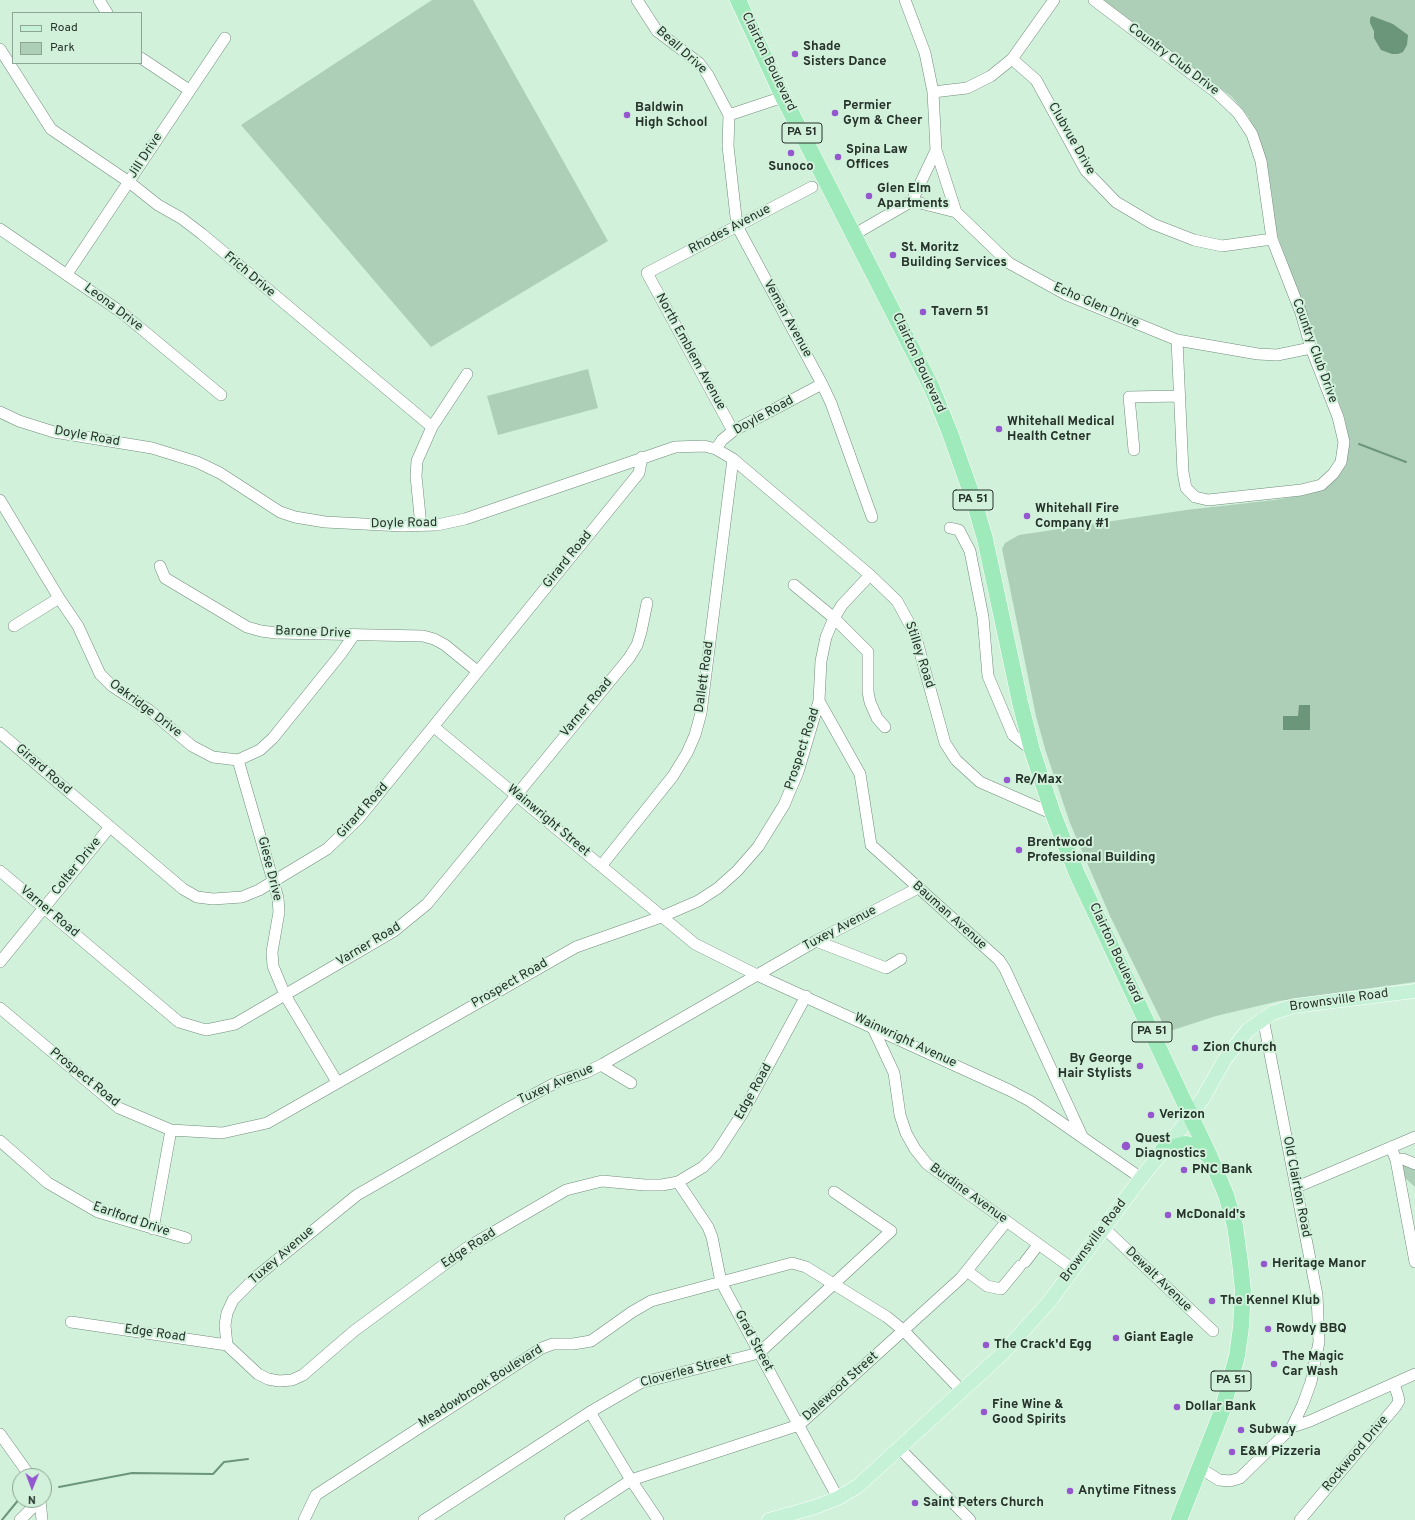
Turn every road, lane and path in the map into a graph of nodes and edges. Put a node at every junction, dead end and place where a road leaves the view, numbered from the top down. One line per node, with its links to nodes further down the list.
1 (99, 0): 7 (street)
2 (637, 0): 15 (street, Beall Drive)
3 (738, 0): 14 (highway, Clairton Boulevard / PA 51)
4 (905, 0): 13 (street, Echo Glen Drive)
5 (1054, 0): 11 (street)
6 (1094, 0): 24 (street, Country Club Drive)
7 (106, 12)
8 (225, 38): 12 (street, Jill Drive)
9 (0, 49): 17 (street, Frich Drive)
10 (142, 59): 12 (street)
11 (1012, 59): 13 (street); 24 (street, Clubvue Drive)
12 (189, 90): 17 (street, Jill Drive)
13 (933, 92): 16 (street, Echo Glen Drive)
14 (783, 97): 15 (street); 23 (highway, Clairton Boulevard / PA 51)
15 (729, 115): 21 (street, Veman Avenue)
16 (936, 150): 19 (street); 20 (street, Echo Glen Drive)
17 (129, 182): 26 (street, Jill Drive); 34 (street, Frich Drive)
18 (812, 187): 21 (street, Rhodes Avenue)
19 (912, 201): 20 (street); 23 (street)
20 (956, 212): 27 (street, Echo Glen Drive)
21 (737, 226): 25 (street, Rhodes Avenue); 30 (street, Veman Avenue)
22 (0, 229): 26 (street, Leona Drive)
23 (855, 234): 57 (highway, Clairton Boulevard / PA 51)
24 (1272, 239): 28 (street, Country Club Drive)
25 (647, 273): 35 (street, North Emblem Avenue)
26 (67, 274): 31 (street, Leona Drive)
27 (1177, 340): 28 (street, Echo Glen Drive); 32 (street, Country Club Drive)
28 (1311, 348): 32 (street, Country Club Drive)
29 (467, 374): 34 (street)
30 (822, 384): 35 (street, Doyle Road); 41 (street, Veman Avenue)
31 (221, 395)
32 (1179, 396): 37 (street)
33 (0, 412): 42 (street, Doyle Road)
34 (432, 427): 42 (street)
35 (733, 431): 36 (street, Doyle Road)
36 (716, 449): 38 (street, Doyle Road); 39 (street, Stilley Road)
37 (1134, 450)
38 (642, 457): 42 (street, Doyle Road); 52 (street, Girard Road)
39 (733, 459): 45 (street, Stilley Road); 62 (street, Dallett Road)
40 (0, 500): 47 (street, Oakridge Drive)
41 (872, 517)
42 (421, 526)
43 (950, 528): 57 (street)
44 (160, 566): 51 (street, Barone Drive)
45 (870, 574): 49 (street, Prospect Road); 60 (street, Stilley Road)
46 (794, 585): 49 (street)
47 (59, 598): 50 (street); 58 (street, Oakridge Drive)
48 (647, 603): 59 (street, Varner Road)
49 (834, 618): 53 (street, Prospect Road); 55 (street)
50 (14, 626)
51 (354, 635): 52 (street, Barone Drive); 58 (street, Oakridge Drive)
52 (477, 671): 54 (street, Girard Road)
53 (819, 701): 65 (street, Bauman Avenue); 67 (street, Prospect Road)
54 (434, 726): 59 (street, Wainwright Street); 64 (street, Girard Road)
55 (885, 727)
56 (0, 733): 61 (street, Girard Road)
57 (1032, 750): 60 (highway, Clairton Boulevard / PA 51)
58 (238, 760): 64 (street, Giese Drive)
59 (516, 794): 62 (street, Wainwright Street); 73 (street, Varner Road)
60 (1053, 814): 81 (highway, Clairton Boulevard / PA 51)
61 (109, 828): 64 (street, Girard Road); 66 (street, Colter Drive)
62 (601, 866): 67 (street, Wainwright Street)
63 (0, 871): 66 (street, Varner Road)
64 (274, 882): 73 (street, Giese Drive)
65 (918, 888): 68 (street, Tuxey Avenue); 83 (street, Bauman Avenue)
66 (44, 908): 70 (street, Colter Drive); 73 (street, Varner Road)
67 (661, 917): 71 (street, Wainwright Avenue); 79 (street, Prospect Road)
68 (816, 942): 69 (street); 71 (street, Tuxey Avenue)
69 (901, 959)
70 (0, 962)
71 (757, 975): 74 (street, Wainwright Avenue); 78 (street, Tuxey Avenue)
72 (1415, 991): 76 (main road, Brownsville Road)
73 (285, 995): 79 (street, Giese Drive)
74 (806, 996): 77 (street, Wainwright Avenue); 92 (street, Edge Road)
75 (0, 1008): 82 (street, Prospect Road)
76 (1263, 1018): 81 (main road, Brownsville Road); 93 (street, Old Clairton Road)
77 (872, 1026): 83 (street, Wainwright Avenue); 95 (street, Burdine Avenue)
78 (601, 1065): 80 (street); 108 (street, Tuxey Avenue)
79 (337, 1082): 82 (street, Prospect Road)
80 (631, 1083)
81 (1191, 1115): 87 (main road, Brownsville Road); 88 (highway, Clairton Boulevard / PA 51)
82 (170, 1130): 97 (street)
83 (1082, 1137): 91 (street, Wainwright Avenue)
84 (1415, 1137): 86 (street)
85 (0, 1141): 97 (street, Earlford Drive)
86 (1391, 1147): 89 (street); 93 (street)
87 (1163, 1150): 88 (highway); 91 (main road, Brownsville Road)
88 (1210, 1157): 119 (highway, Clairton Boulevard / PA 51)
89 (1396, 1160): 90 (street); 100 (street)
90 (1415, 1164)
91 (1141, 1178): 96 (main road, Brownsville Road)
92 (678, 1182): 103 (street, Grad Street); 108 (street, Edge Road)
93 (1297, 1187): 115 (street, Old Clairton Road)
94 (834, 1192): 104 (street, Cloverlea Street)
95 (1006, 1222): 99 (street, Burdine Avenue); 102 (street, Dalewood Street)
96 (1104, 1228): 101 (main road, Brownsville Road); 107 (street, Dewalt Avenue)
97 (153, 1229): 98 (street, Earlford Drive)
98 (186, 1238)
99 (1038, 1245): 101 (street, Burdine Avenue); 102 (street)
100 (1415, 1262)
101 (1074, 1269): 112 (main road, Brownsville Road)
102 (967, 1271): 106 (street, Dalewood Street)
103 (721, 1282): 104 (street, Meadowbrook Boulevard); 109 (street, Grad Street); 126 (street, Meadowbrook Boulevard)
104 (834, 1284): 106 (street, Meadowbrook Boulevard); 109 (street, Cloverlea Street)
105 (71, 1322): 108 (street, Edge Road)
106 (903, 1330): 112 (street, Meadowbrook Boulevard); 114 (street, Dalewood Street)
107 (1213, 1331)
108 (227, 1344)
109 (759, 1353): 113 (street, Cloverlea Street); 114 (street, Grad Street)
110 (1415, 1374): 111 (street)
111 (1394, 1384): 115 (street); 133 (street, Rockwood Drive)
112 (962, 1391): 117 (main road, Brownsville Road)
113 (590, 1412): 120 (street); 127 (street, Cloverlea Street)
114 (799, 1425): 120 (street, Dalewood Street); 121 (street, Grad Street)
115 (1292, 1427): 119 (street, Old Clairton Road)
116 (0, 1434): 118 (street)
117 (899, 1448): 121 (main road, Brownsville Road); 131 (street)
118 (24, 1468)
119 (1200, 1468): 132 (highway, Clairton Boulevard / PA 51)
120 (631, 1480): 128 (street, Dalewood Street); 129 (street)
121 (838, 1498): 130 (main road, Brownsville Road)
122 (32, 1508): 124 (street)
123 (41, 1508): 125 (street)
124 (20, 1520)
125 (42, 1520)
126 (304, 1520)
127 (424, 1520)
128 (570, 1520)
129 (658, 1520)
130 (769, 1520)
131 (970, 1520)
132 (1179, 1520)
133 (1300, 1520)

